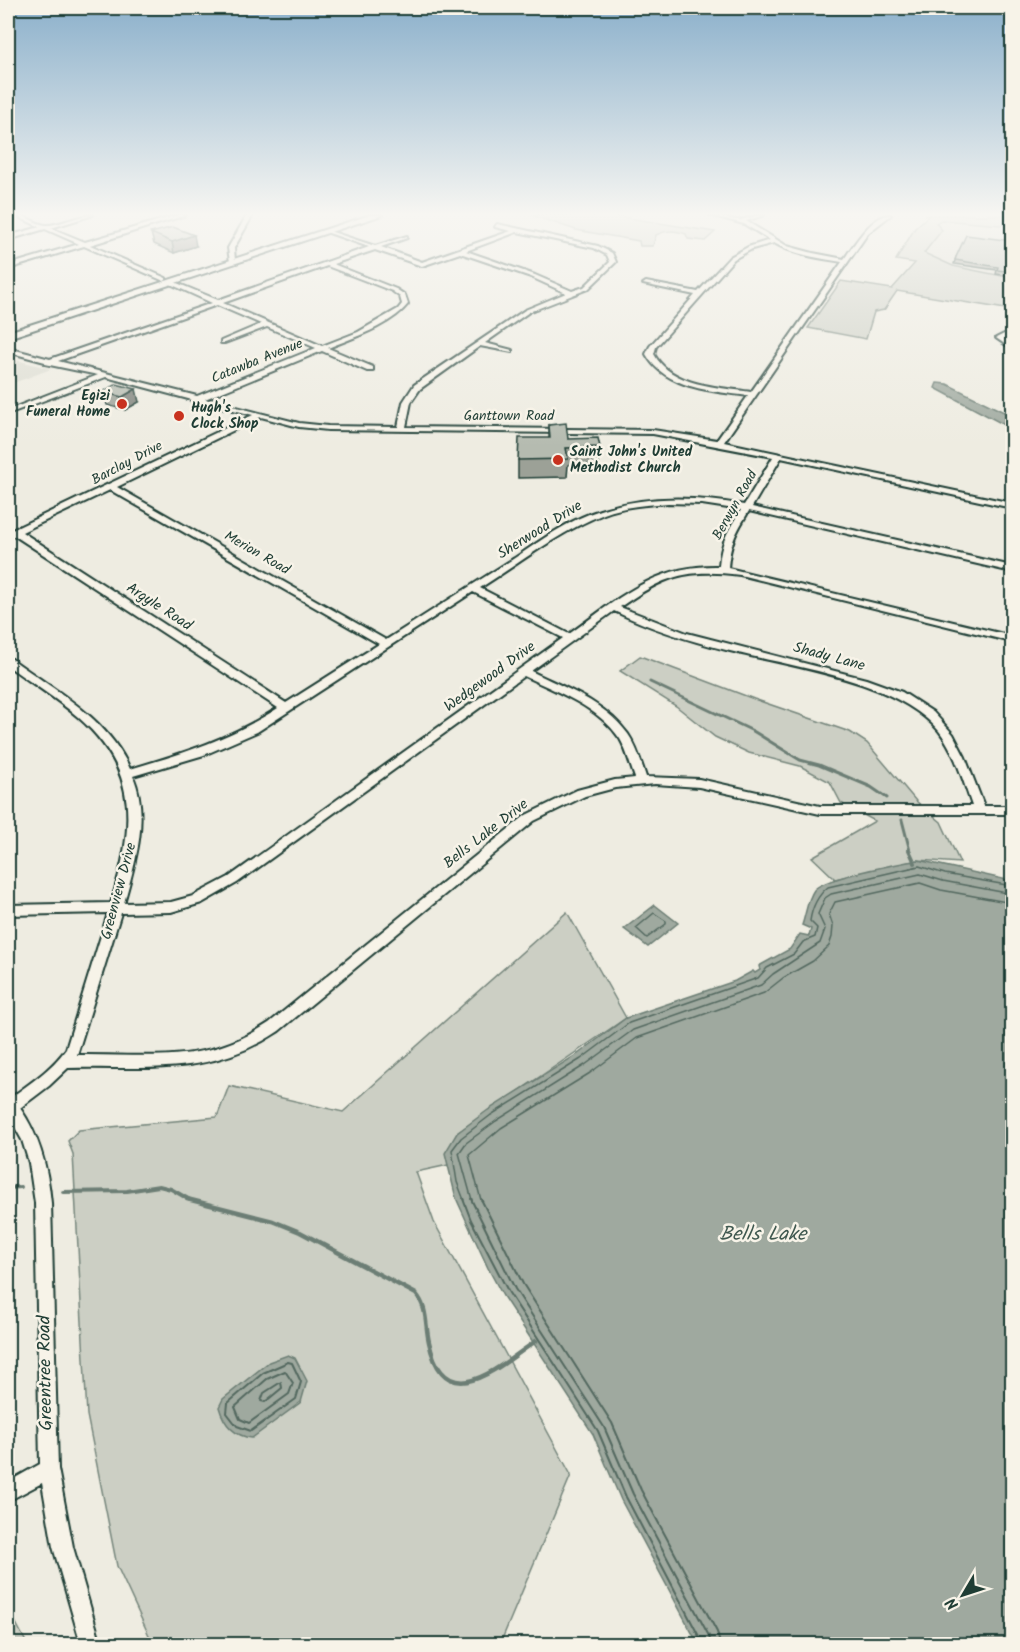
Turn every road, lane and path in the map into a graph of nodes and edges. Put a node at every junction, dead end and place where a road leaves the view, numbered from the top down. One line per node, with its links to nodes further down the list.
1 (129, 292): 14 (highway)
2 (133, 292): 15 (highway)
3 (193, 292): 12 (street)
4 (247, 292): 12 (street)
5 (397, 292): 20 (street, Catawba Avenue)
6 (568, 292): 10 (street)
7 (577, 292): 10 (street)
8 (690, 292): 11 (street)
9 (824, 292): 26 (street)
10 (573, 294): 18 (street)
11 (700, 294): 26 (street)
12 (216, 303): 13 (street); 23 (street)
13 (268, 324): 17 (street); 20 (street)
14 (8, 330)
15 (8, 336)
16 (1012, 337): 19 (street)
17 (223, 342)
18 (479, 344): 22 (street); 30 (street)
19 (1012, 347)
20 (322, 348): 24 (street); 27 (street, Catawba Avenue)
21 (8, 351): 23 (street, Ganttown Road)
22 (510, 351)
23 (48, 362): 25 (street, Ganttown Road)
24 (370, 369)
25 (103, 376): 27 (street, Ganttown Road); 28 (street)
26 (753, 395): 31 (street)
27 (195, 400): 29 (street, Ganttown Road)
28 (8, 412)
29 (258, 416): 30 (street, Ganttown Road); 33 (street, Barclay Drive)
30 (402, 428): 31 (street, Ganttown Road)
31 (719, 443): 32 (street, Ganttown Road)
32 (778, 456): 34 (street, Ganttown Road); 35 (street, Berwyn Road)
33 (112, 488): 36 (street, Barclay Drive); 43 (street, Merion Road)
34 (1012, 505)
35 (747, 508): 37 (street, Sherwood Drive); 38 (street, Berwyn Road); 39 (street, Sherwood Drive)
36 (11, 534): 46 (street, Argyle Road)
37 (1012, 568)
38 (723, 570): 40 (street, Wedgewood Drive); 42 (street, Wedgewood Drive)
39 (474, 589): 41 (street); 43 (street, Sherwood Drive)
40 (613, 607): 41 (street, Wedgewood Drive); 49 (street, Shady Lane)
41 (570, 638): 45 (street, Wedgewood Drive)
42 (1012, 639)
43 (386, 644): 46 (street, Sherwood Drive)
44 (8, 661): 47 (street, Greenview Drive)
45 (524, 672): 48 (street); 51 (street, Wedgewood Drive)
46 (286, 708): 47 (street, Sherwood Drive)
47 (127, 774): 51 (street, Greenview Drive)
48 (641, 780): 49 (street, Bells Lake Drive); 53 (street, Bells Lake Drive)
49 (980, 810): 50 (street, Bells Lake Drive)
50 (1012, 810)
51 (115, 909): 52 (street, Wedgewood Drive); 53 (street, Greenview Drive)
52 (8, 910)
53 (65, 1062): 54 (street, Greenview Drive)
54 (9, 1105): 55 (street, Greentree Road)
55 (49, 1469): 56 (street); 57 (street, Greentree Road)
56 (8, 1492)
57 (91, 1644)

